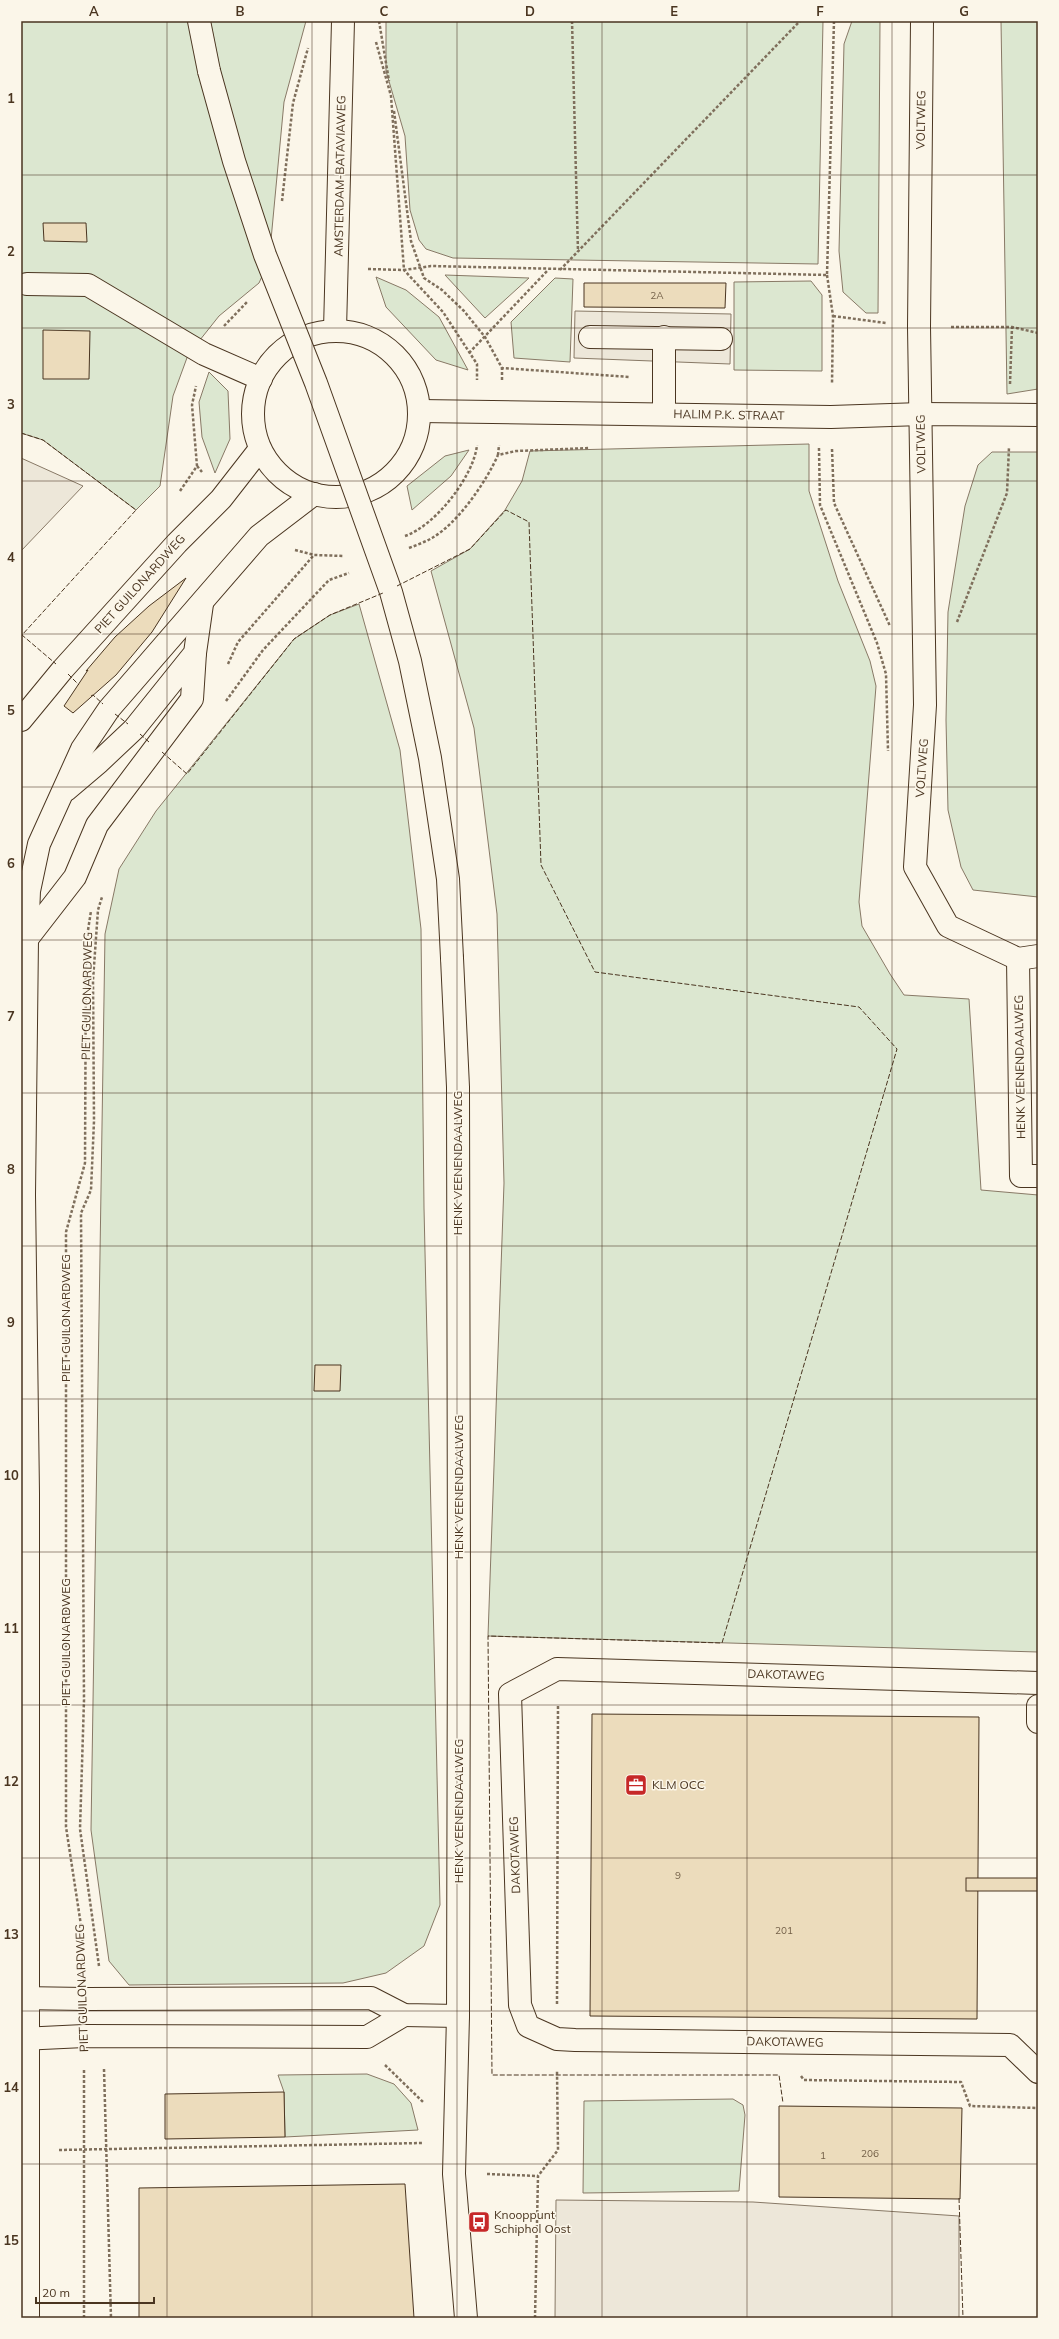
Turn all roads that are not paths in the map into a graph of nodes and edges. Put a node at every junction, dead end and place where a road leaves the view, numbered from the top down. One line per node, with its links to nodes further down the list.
1 (199, 21): 30 (street, HENK VEENENDAALWEG, bridge)
2 (343, 21): 5 (street, AMSTERDAM-BATAVIAWEG)
3 (922, 21): 12 (street, VOLTWEG)
4 (27, 284): 9 (street)
5 (335, 330): 9 (street); 10 (street)
6 (590, 337): 7 (street)
7 (664, 337): 8 (street); 11 (street)
8 (721, 339)
9 (261, 379): 14 (street)
10 (420, 411): 11 (street, HALIM P.K. STRAAT); 15 (street)
11 (664, 414): 12 (street, HALIM P.K. STRAAT)
12 (920, 414): 13 (street, HALIM P.K. STRAAT); 21 (street, VOLTWEG)
13 (1038, 415)
14 (260, 449): 15 (street); 18 (street, PIET GUILONARDWEG)
15 (314, 494): 16 (street)
16 (202, 604): 17 (street); 19 (street)
17 (196, 653): 19 (street); 20 (street)
18 (21, 720)
19 (62, 793): 20 (street)
20 (27, 939): 23 (street)
21 (1028, 958): 22 (street, HENK VEENENDAALWEG)
22 (1030, 1176)
23 (24, 1366): 24 (street)
24 (25, 1494): 28 (street)
25 (1038, 1683): 32 (street, DAKOTAWEG)
26 (1038, 1706): 27 (street)
27 (1038, 1722)
28 (24, 1998): 29 (street); 31 (street)
29 (404, 2015): 30 (street); 31 (street)
30 (458, 2016): 35 (street, HENK VEENENDAALWEG)
31 (25, 2039): 33 (street)
32 (1038, 2072)
33 (24, 2277): 34 (street)
34 (28, 2318)
35 (466, 2318)

